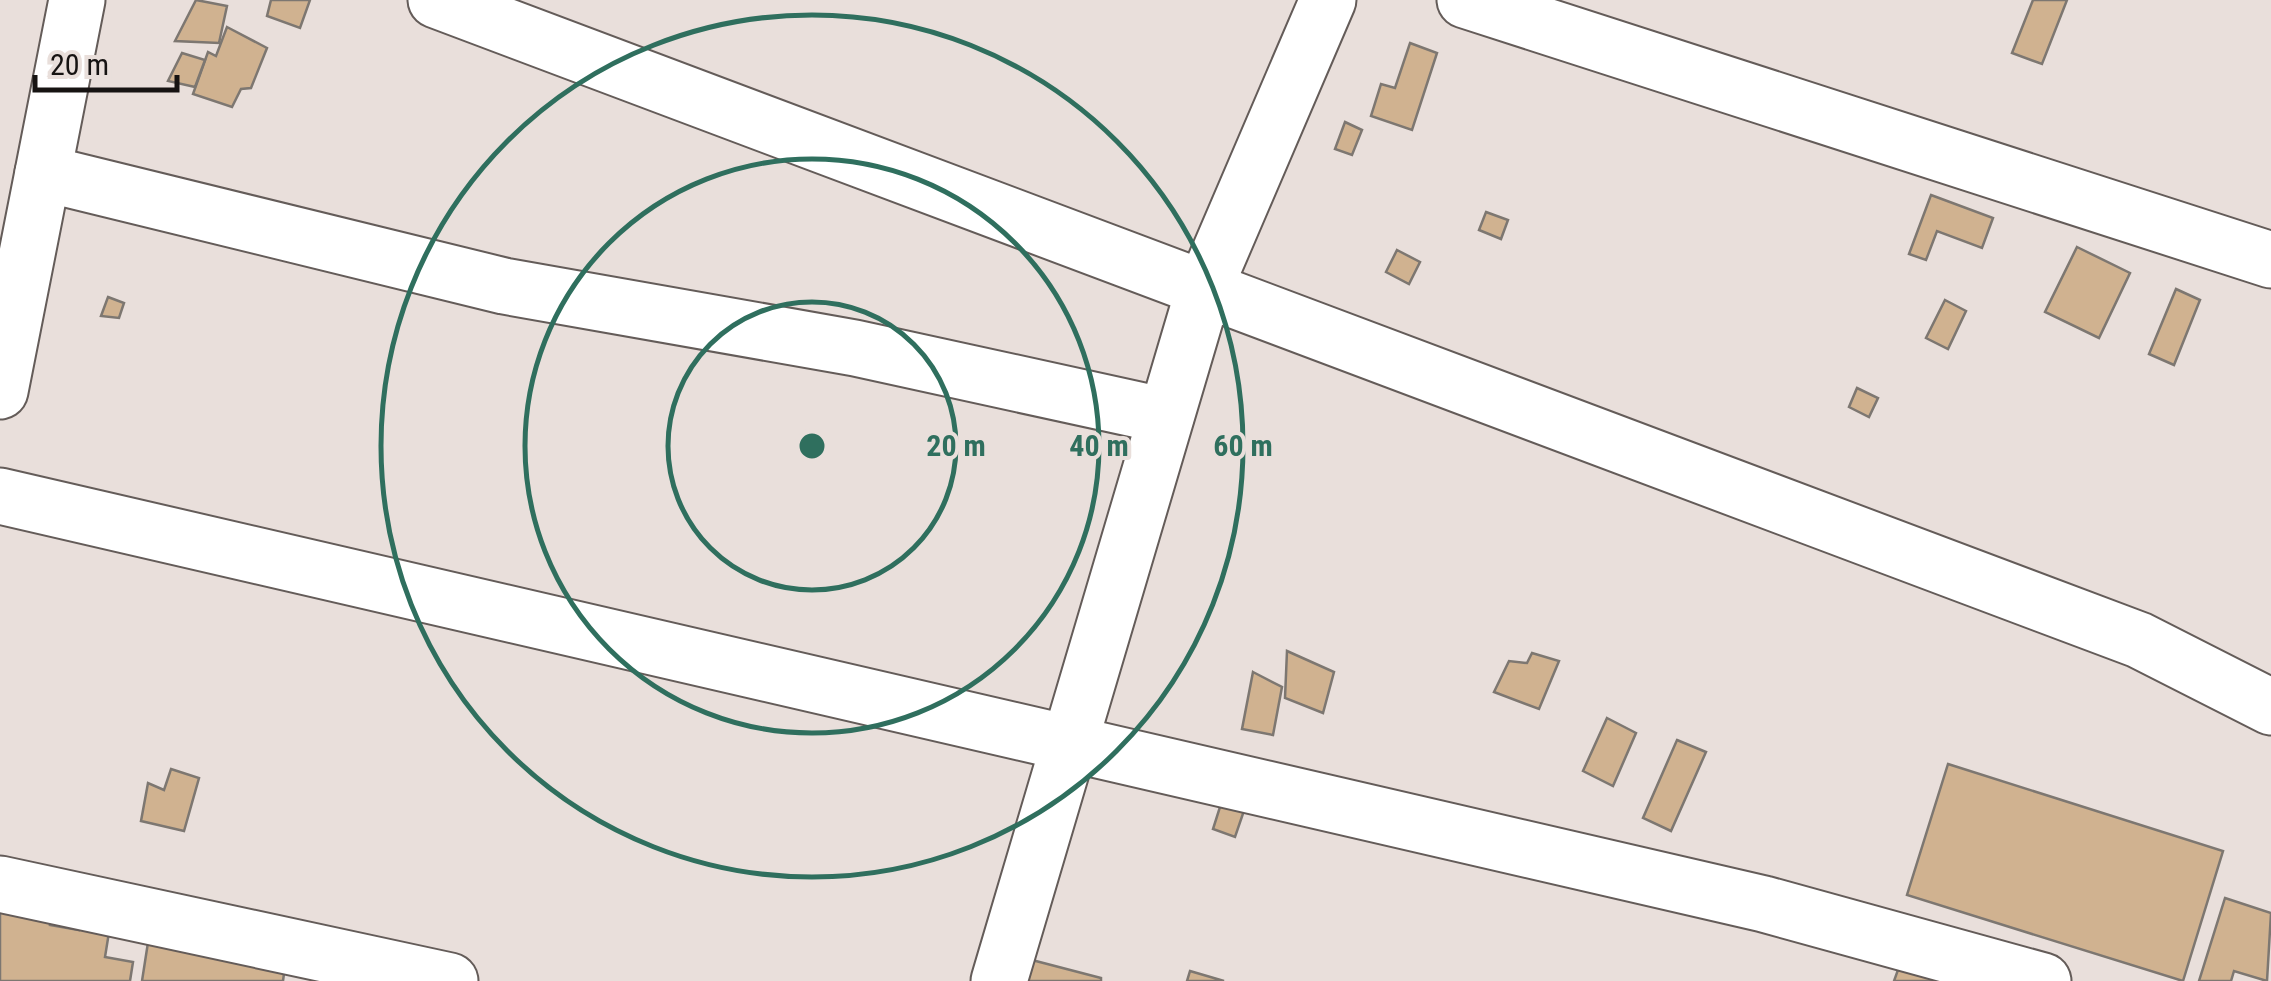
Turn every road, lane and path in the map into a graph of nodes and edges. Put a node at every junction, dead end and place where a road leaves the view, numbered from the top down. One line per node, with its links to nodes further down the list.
1 (77, 0): 5 (street)
2 (436, 0): 7 (street)
3 (1328, 0): 7 (street)
4 (1464, 0): 6 (street)
5 (43, 173): 8 (street); 9 (street)
6 (2271, 260)
7 (1204, 289): 9 (street); 11 (street)
8 (0, 392)
9 (1166, 416): 12 (street)
10 (0, 496): 12 (street)
11 (2271, 708)
12 (1069, 743): 15 (street); 16 (street)
13 (0, 884): 14 (street)
14 (450, 981)
15 (998, 981)
16 (2043, 981)

